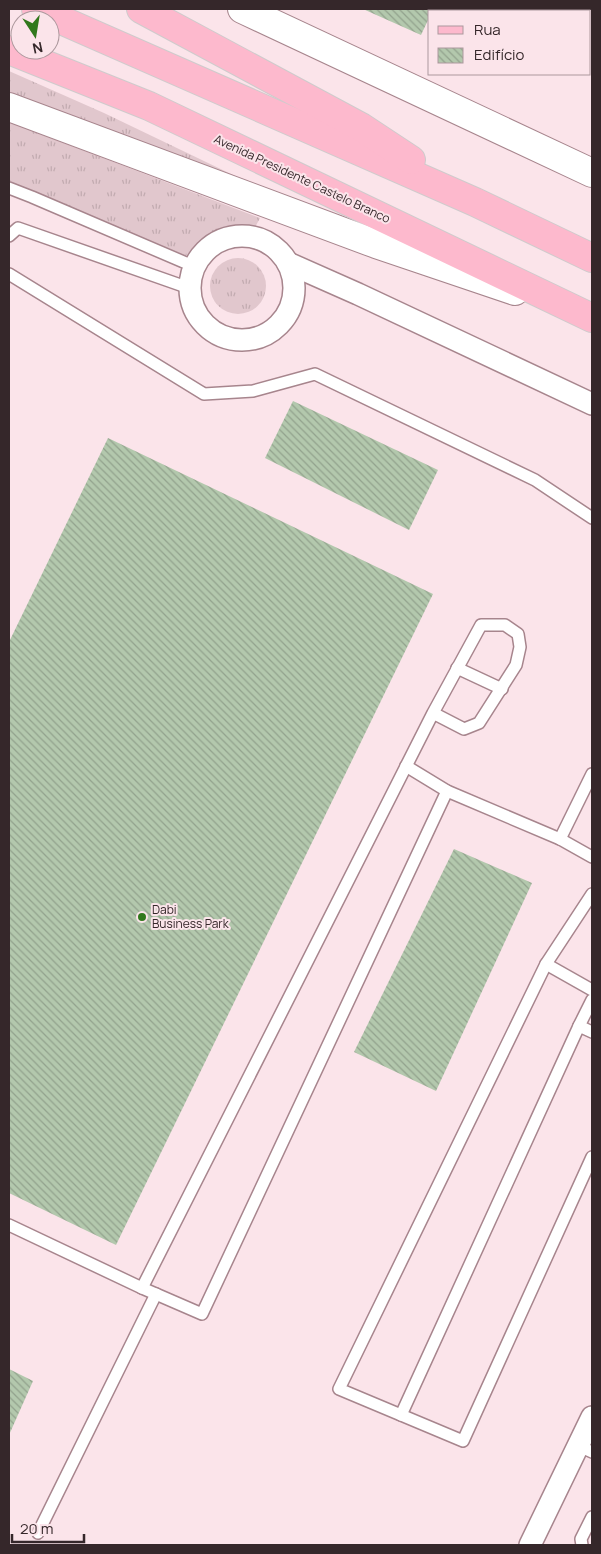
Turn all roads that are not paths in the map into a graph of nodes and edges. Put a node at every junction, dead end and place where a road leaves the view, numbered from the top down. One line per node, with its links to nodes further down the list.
1 (36, 9): 8 (main road)
2 (141, 9): 8 (main road)
3 (242, 9): 6 (main road)
4 (9, 50): 15 (main road, Avenida Presidente Castelo Branco)
5 (12, 107): 15 (main road, Avenida Presidente Castelo Branco)
6 (592, 173)
7 (9, 188): 12 (lane)
8 (475, 202): 10 (main road)
9 (9, 236): 14 (lane)
10 (592, 258)
11 (288, 263): 12 (street); 14 (street); 16 (street)
12 (193, 266): 14 (street)
13 (9, 274): 17 (lane)
14 (189, 288)
15 (592, 318)
16 (592, 404)
17 (592, 518)
18 (457, 668): 19 (lane); 19 (lane); 20 (lane)
19 (502, 689): 20 (lane)
20 (433, 712): 21 (lane)
21 (406, 766): 23 (lane); 34 (lane)
22 (592, 774): 24 (lane)
23 (447, 791): 24 (lane); 35 (lane)
24 (560, 839): 25 (lane)
25 (592, 857)
26 (592, 894): 27 (lane)
27 (546, 964): 28 (lane); 36 (lane)
28 (592, 990)
29 (592, 1000): 30 (lane)
30 (578, 1026): 31 (lane); 36 (lane)
31 (592, 1032)
32 (592, 1157): 36 (lane)
33 (9, 1225): 34 (lane)
34 (142, 1288): 35 (lane)
35 (156, 1294): 40 (lane)
36 (401, 1415)
37 (592, 1417): 38 (street)
38 (586, 1449): 41 (street)
39 (592, 1518): 42 (lane)
40 (38, 1533)
41 (530, 1545)
42 (582, 1545)

